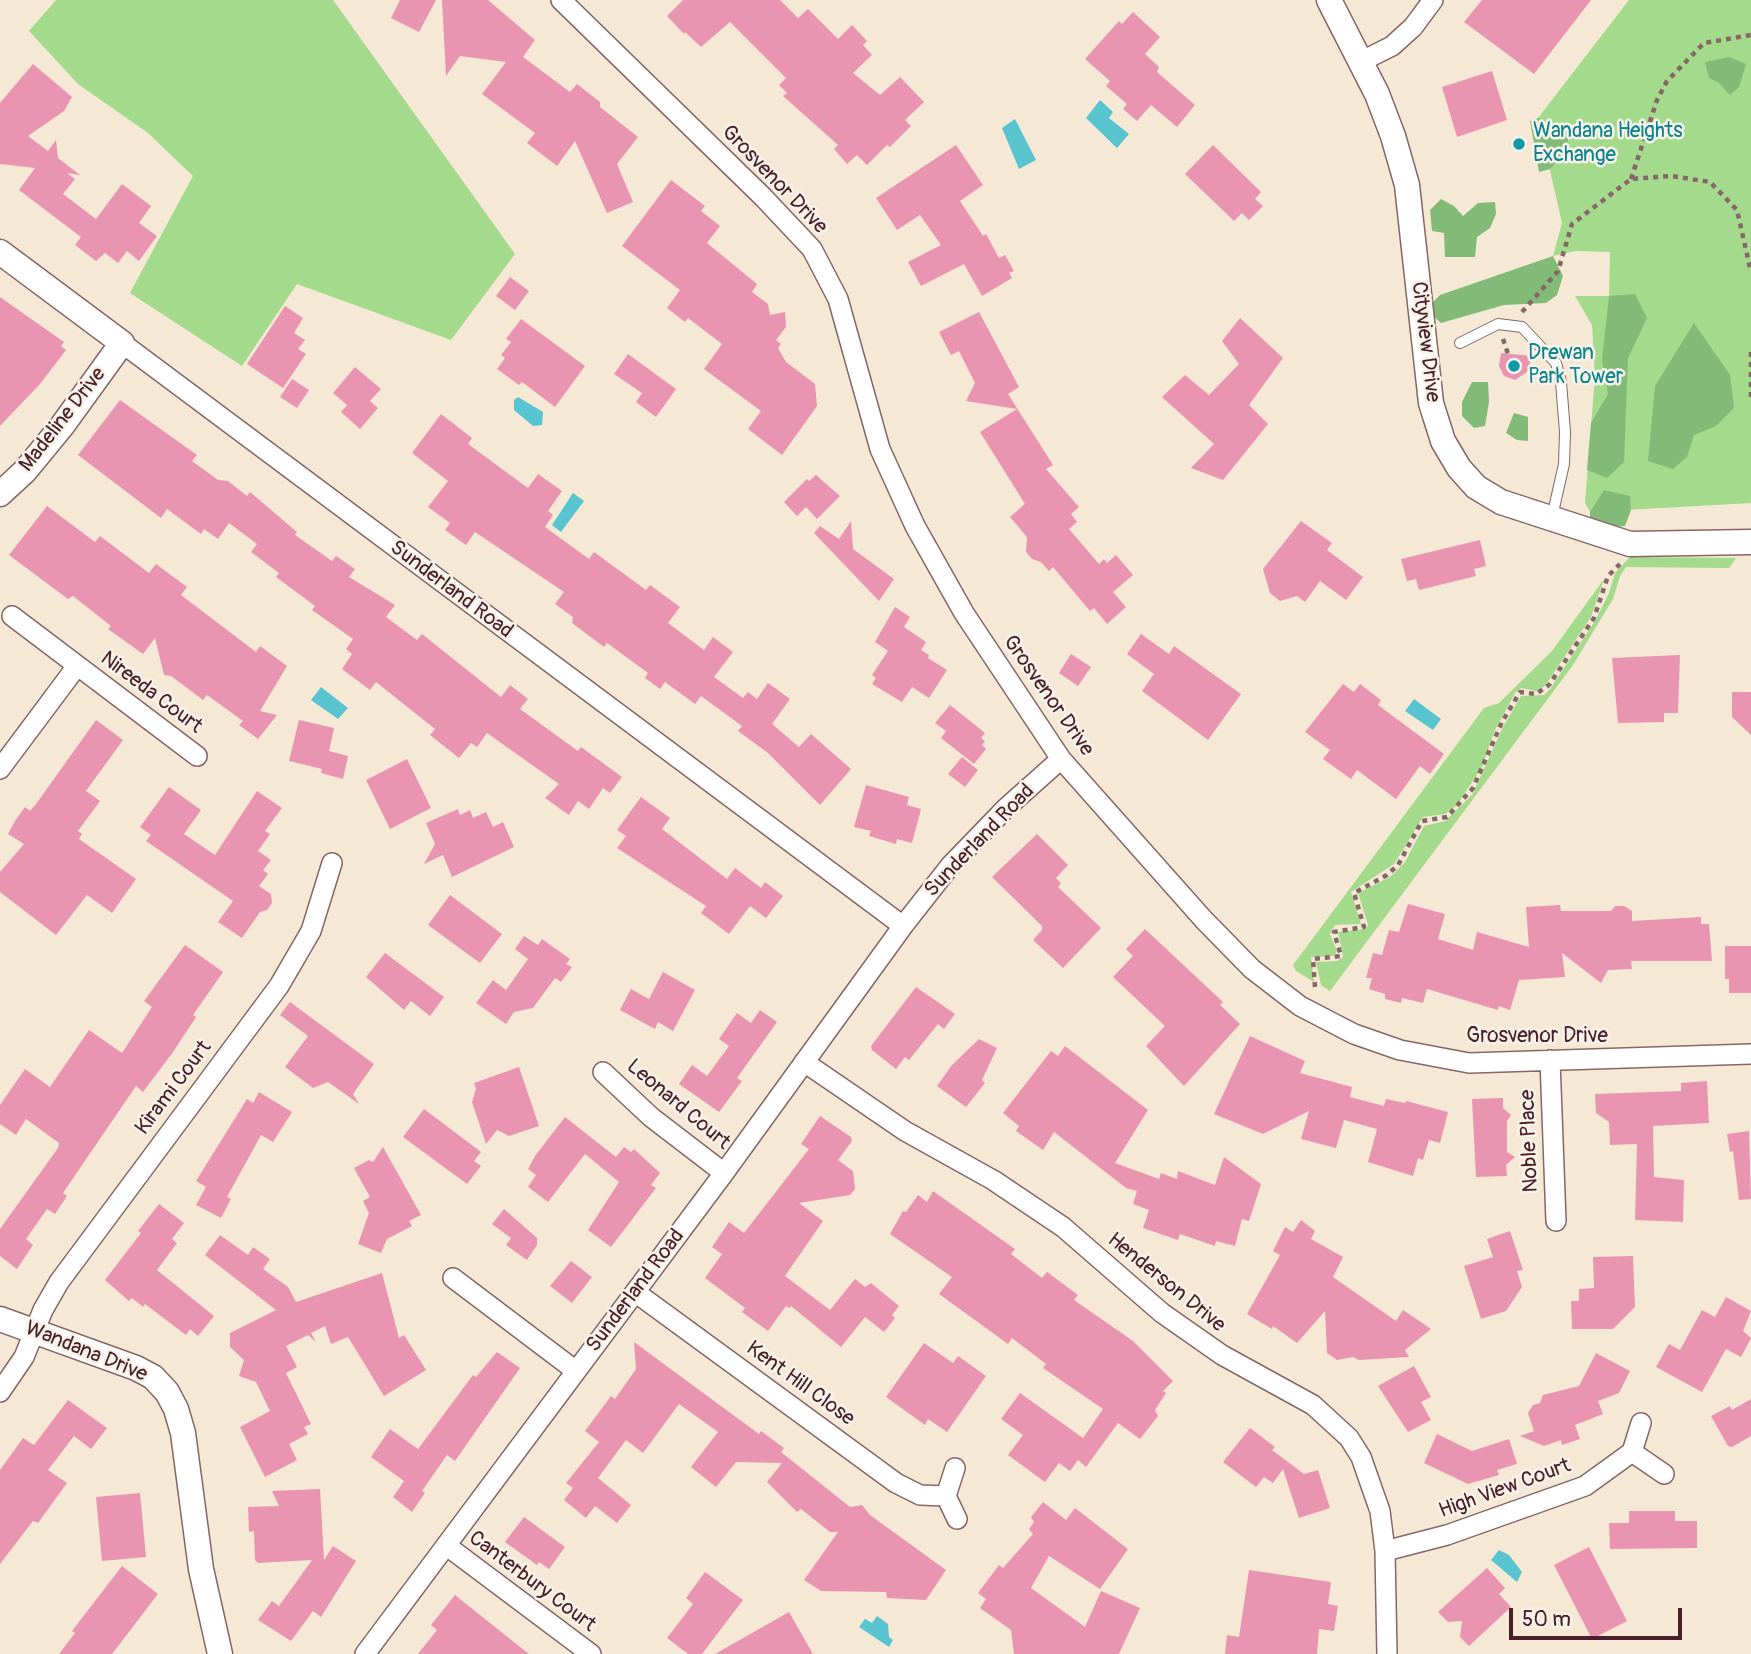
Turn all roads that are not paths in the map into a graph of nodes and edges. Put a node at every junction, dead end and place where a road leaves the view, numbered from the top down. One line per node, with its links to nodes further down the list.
1 (561, 0): 14 (street, Grosvenor Drive)
2 (1329, 0): 4 (street, Cityview Drive)
3 (1433, 0): 4 (street)
4 (1360, 62): 9 (street, Cityview Drive)
5 (0, 252): 6 (street, Sunderland Road)
6 (122, 343): 8 (street, Madeline Drive); 17 (street, Sunderland Road)
7 (1460, 343): 9 (lane)
8 (0, 494)
9 (1552, 518): 10 (street, Cityview Drive)
10 (1751, 542)
11 (12, 616): 12 (street, Nireeda Court)
12 (77, 666): 13 (street, Nireeda Court); 15 (street, Nireeda Court)
13 (197, 756)
14 (1061, 759): 17 (street, Sunderland Road); 19 (street, Grosvenor Drive)
15 (0, 769)
16 (332, 863): 27 (street, Kirami Court)
17 (903, 926): 20 (street, Sunderland Road)
18 (1751, 1054): 19 (street, Grosvenor Drive)
19 (1550, 1060): 23 (street, Noble Place)
20 (804, 1062): 22 (street, Sunderland Road); 37 (street, Henderson Drive)
21 (603, 1072): 22 (street, Leonard Court)
22 (724, 1173): 25 (street, Sunderland Road)
23 (1556, 1221)
24 (453, 1278): 28 (street)
25 (635, 1292): 28 (street, Sunderland Road); 34 (street, Kent Hill Close)
26 (0, 1319): 27 (street, Wandana Drive)
27 (34, 1331): 29 (street, Kirami Court); 38 (street, Wandana Drive)
28 (576, 1371): 36 (street, Sunderland Road)
29 (0, 1392)
30 (1641, 1423): 31 (street)
31 (1632, 1452): 33 (street); 37 (street, High View Court)
32 (955, 1468): 34 (street)
33 (1664, 1474)
34 (946, 1496): 35 (street)
35 (957, 1519)
36 (447, 1546): 41 (street, Sunderland Road); 42 (street, Canterbury Court)
37 (1385, 1551): 43 (street, Henderson Drive)
38 (199, 1556): 39 (street, Wandana Drive); 40 (street, Wandana Drive)
39 (202, 1654)
40 (220, 1654)
41 (365, 1654)
42 (591, 1654)
43 (1387, 1654)

